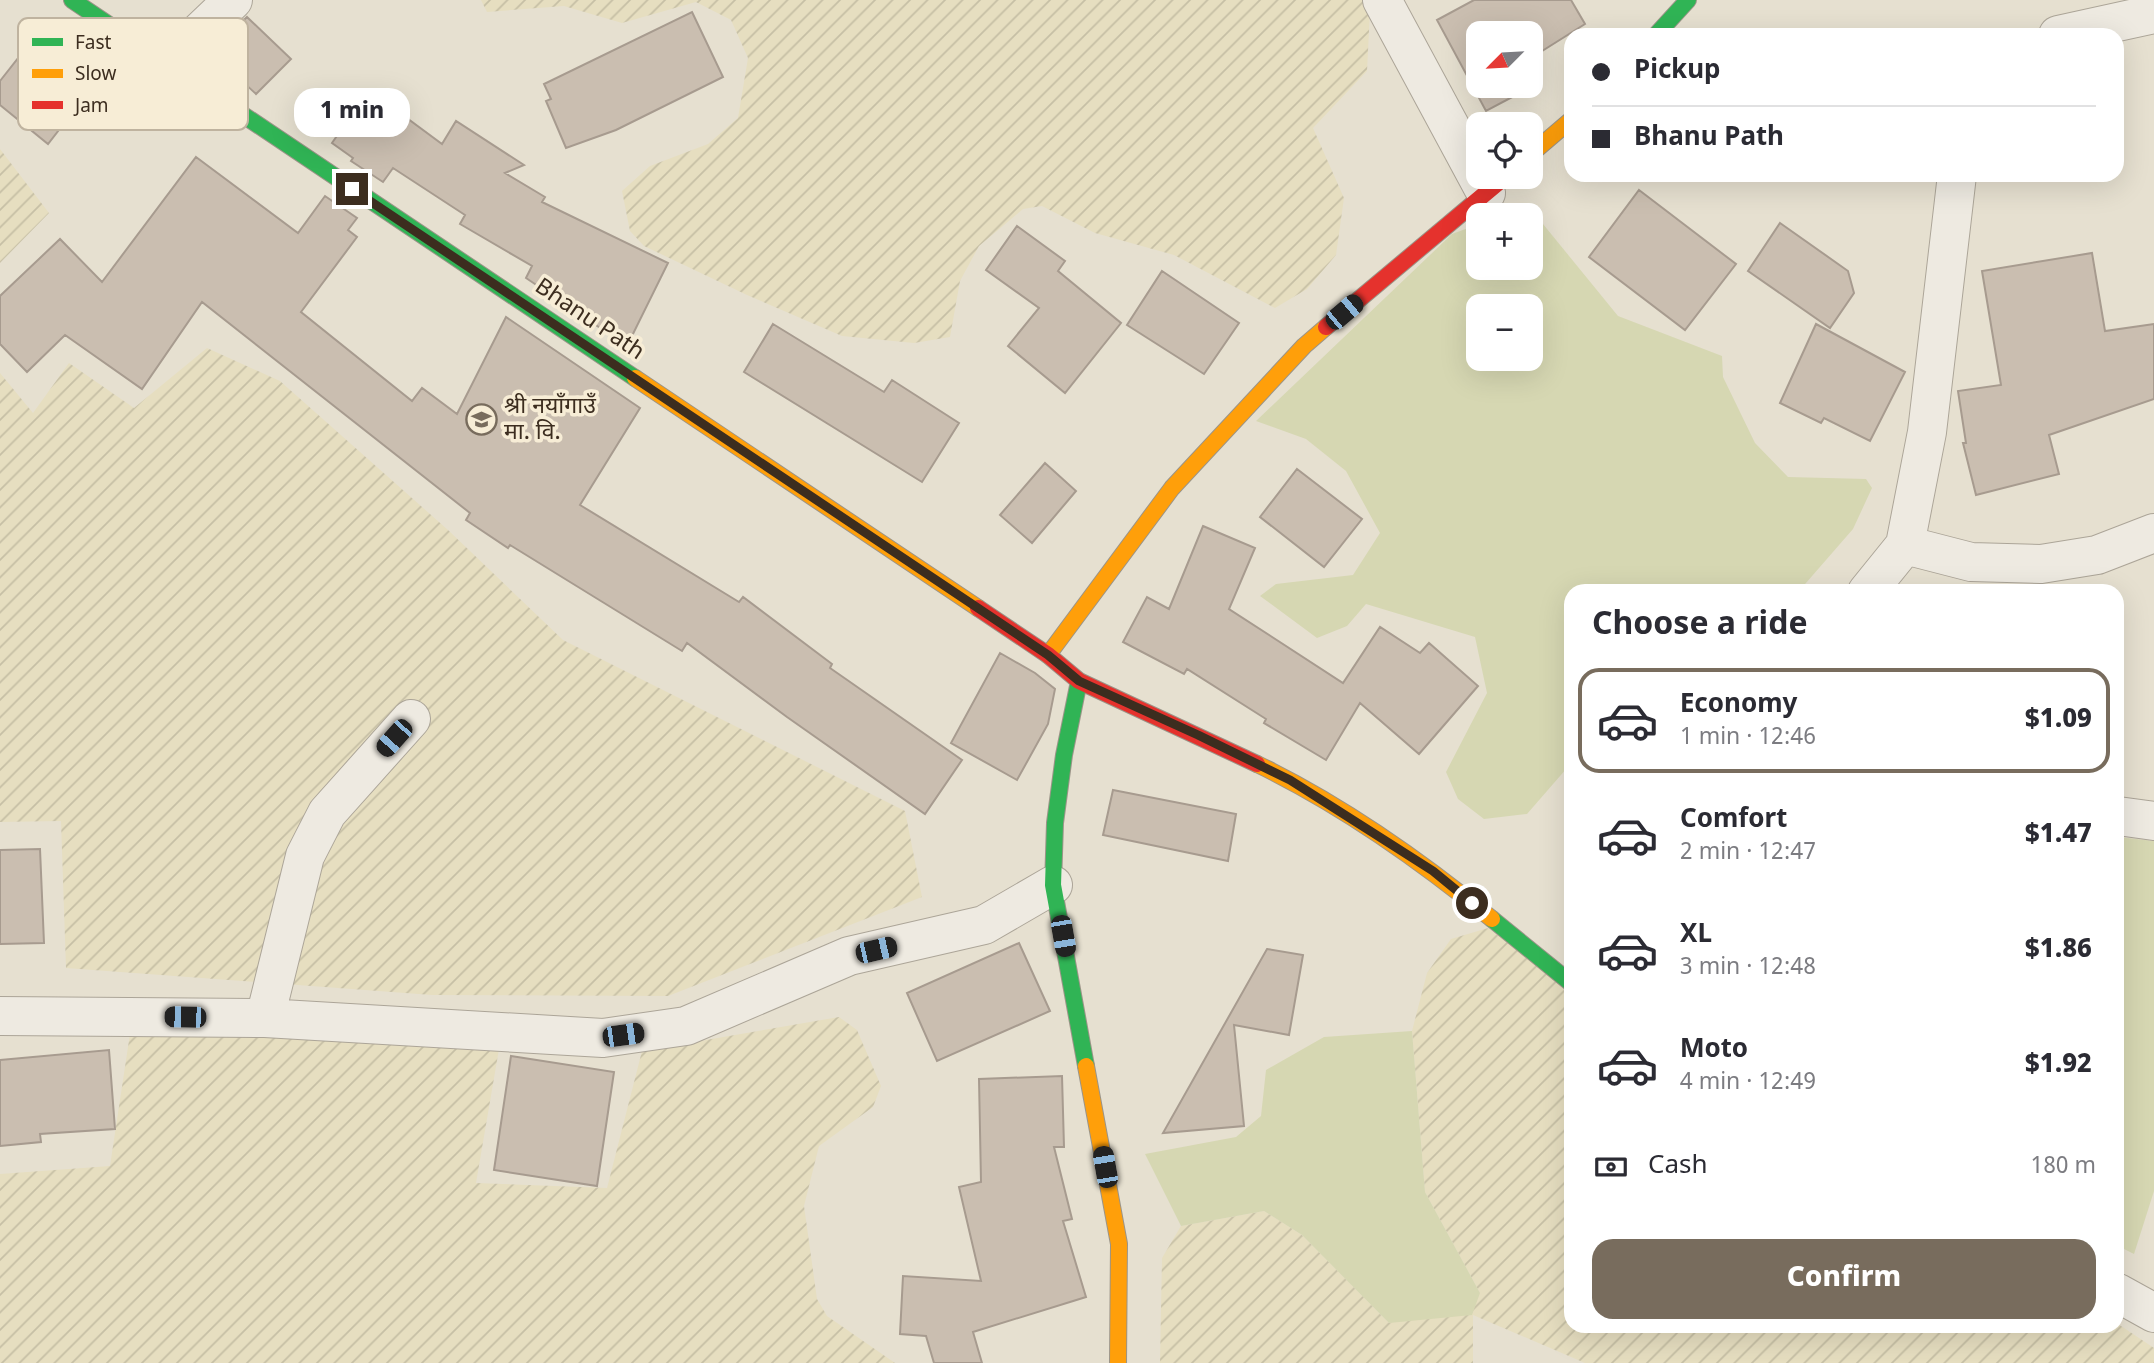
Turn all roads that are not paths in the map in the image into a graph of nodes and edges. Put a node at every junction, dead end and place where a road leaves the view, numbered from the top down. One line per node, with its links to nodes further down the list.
1 (233, 0): 7 (street)
2 (1382, 0): 12 (street)
3 (1688, 0): 8 (street)
4 (77, 2): 6 (street, Bhanu Path)
5 (2154, 14): 9 (street)
6 (100, 18)
7 (214, 18)
8 (1663, 28)
9 (2090, 28)
10 (248, 119): 19 (street, Bhanu Path)
11 (1564, 126): 13 (street)
12 (1466, 136)
13 (1543, 144)
14 (1956, 182): 17 (street)
15 (1491, 189): 19 (street)
16 (2154, 533): 17 (street)
17 (1905, 545): 18 (street)
18 (1873, 584)
19 (1048, 655): 20 (street, Bhanu Path)
20 (1079, 681): 24 (street); 25 (street, Bhanu Path)
21 (411, 719): 27 (street)
22 (2124, 817): 23 (street)
23 (2154, 821)
24 (1053, 885): 27 (street); 28 (street)
25 (1564, 977)
26 (0, 1016): 27 (street)
27 (265, 1018)
28 (1118, 1363)

